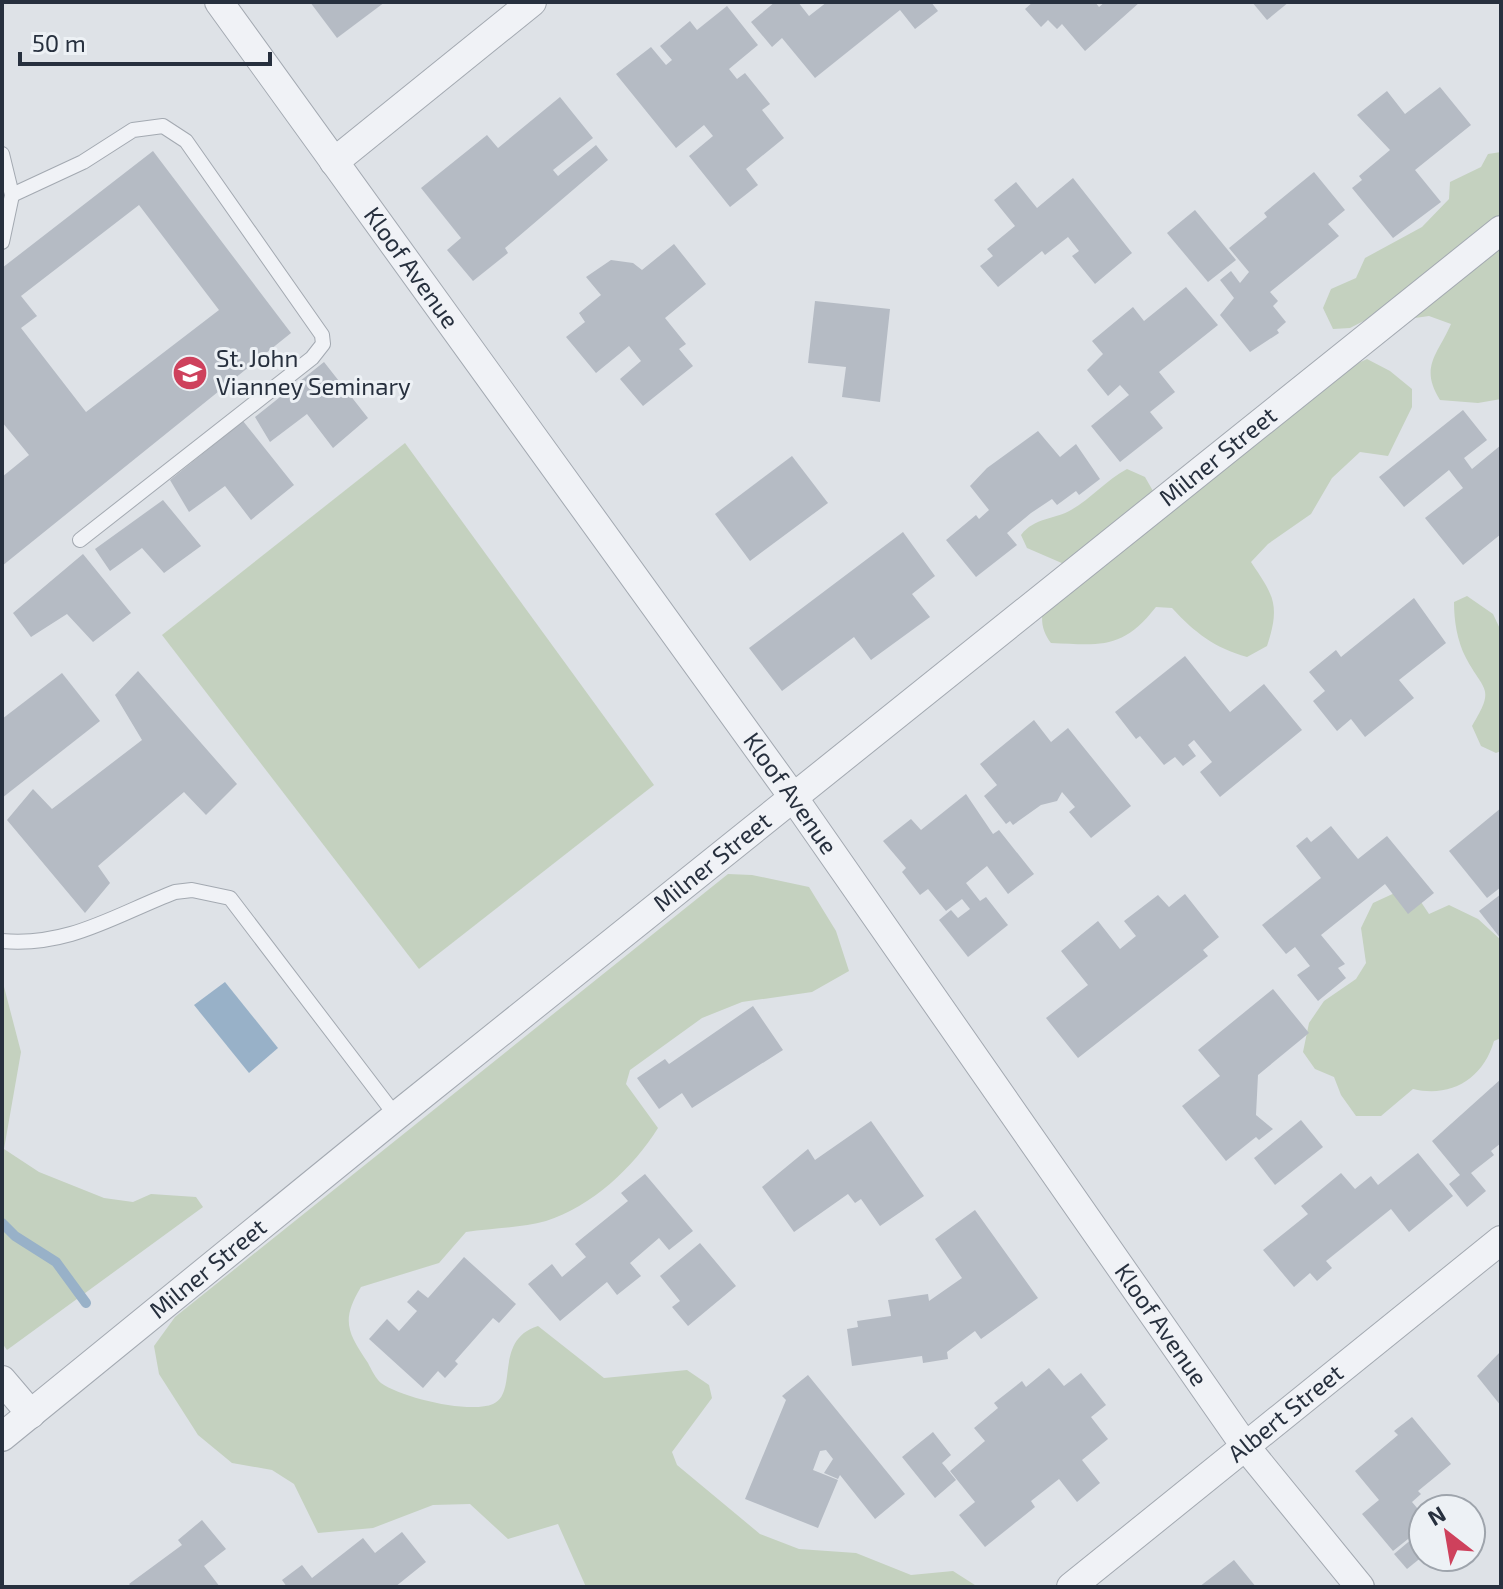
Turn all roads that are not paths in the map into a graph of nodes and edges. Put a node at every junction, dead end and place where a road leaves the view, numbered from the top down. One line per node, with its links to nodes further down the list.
1 (219, 2): 4 (street, Kloof Avenue)
2 (532, 2): 4 (street)
3 (2, 154): 5 (lane)
4 (334, 162): 9 (street, Kloof Avenue)
5 (12, 195): 7 (lane); 8 (lane)
6 (1501, 230): 9 (street, Milner Street)
7 (2, 242)
8 (80, 540)
9 (793, 797): 11 (street, Milner Street); 16 (street, Kloof Avenue)
10 (2, 941): 11 (lane)
11 (396, 1116): 14 (street, Milner Street)
12 (1501, 1240): 16 (street, Albert Street)
13 (2, 1380): 14 (street)
14 (31, 1414): 15 (street, Milner Street)
15 (2, 1437)
16 (1245, 1446): 17 (street, Albert Street); 18 (street, Kloof Avenue)
17 (1071, 1587)
18 (1360, 1587)

